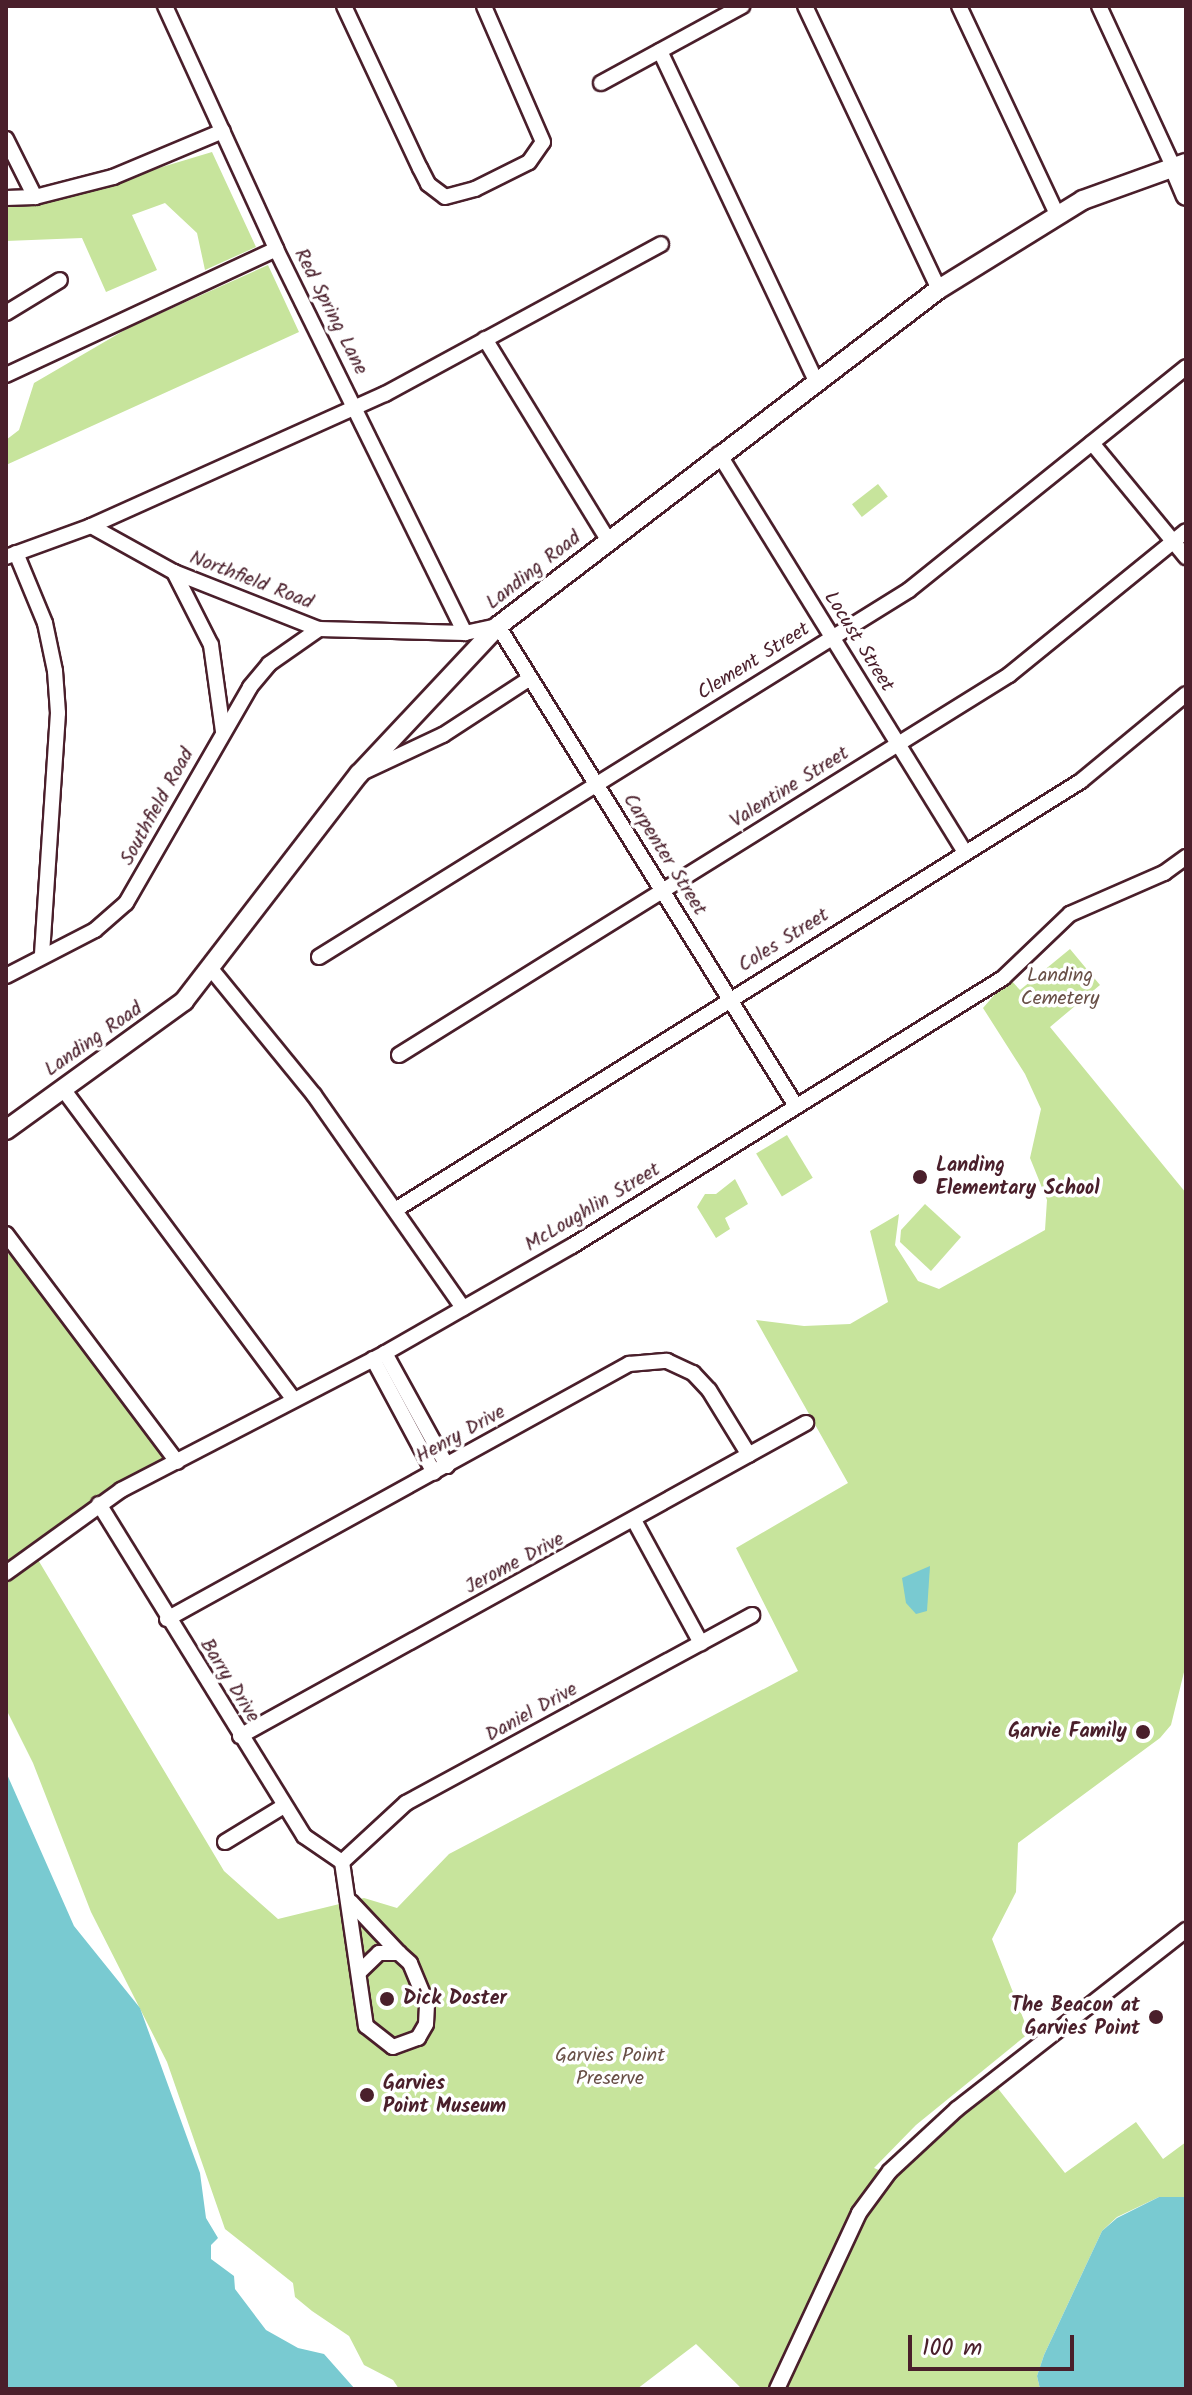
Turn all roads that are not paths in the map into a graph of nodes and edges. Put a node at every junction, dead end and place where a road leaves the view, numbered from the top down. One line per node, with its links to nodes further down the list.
1 (165, 6): 10 (street, Red Spring Lane)
2 (344, 6): 3 (street)
3 (484, 6)
4 (742, 6): 8 (street)
5 (805, 6): 20 (street)
6 (959, 6): 16 (street)
7 (1099, 6): 12 (street)
8 (660, 51): 9 (street); 25 (street)
9 (601, 83)
10 (223, 131): 14 (street); 18 (street, Red Spring Lane)
11 (6, 139): 14 (street)
12 (1180, 166): 13 (street); 16 (street, Landing Road)
13 (1186, 196)
14 (35, 197): 15 (street)
15 (6, 198)
16 (1057, 214): 20 (street, Landing Road)
17 (661, 244): 22 (street)
18 (276, 249): 24 (street); 26 (street, Red Spring Lane)
19 (60, 280): 21 (street)
20 (939, 289): 25 (street, Landing Road)
21 (6, 313)
22 (485, 339): 26 (street); 31 (street)
23 (1186, 367): 27 (street, Clement Street)
24 (6, 375)
25 (815, 379): 28 (street, Landing Road)
26 (356, 407): 29 (street); 38 (street, Red Spring Lane)
27 (1092, 443): 32 (street); 39 (street, Clement Street)
28 (719, 454): 31 (street, Landing Road); 39 (street, Locust Street)
29 (91, 526): 33 (street); 35 (street, Northfield Road)
30 (1186, 531): 32 (street, Valentine Street)
31 (609, 541): 36 (street, Landing Road)
32 (1173, 541): 34 (street); 43 (street, Valentine Street)
33 (11, 555): 49 (street)
34 (1186, 557)
35 (174, 572): 37 (street, Northfield Road); 42 (street)
36 (498, 626): 38 (street, Northfield Road); 40 (street, Carpenter Street); 44 (street, Landing Road)
37 (319, 629): 38 (street, Northfield Road); 42 (street, Southfield Road)
38 (465, 633)
39 (832, 638): 43 (street, Locust Street); 45 (street, Clement Street)
40 (529, 679): 44 (street); 45 (street, Carpenter Street)
41 (1186, 694): 46 (street, Coles Street)
42 (223, 731): 49 (street, Southfield Road)
43 (898, 744): 46 (street, Locust Street); 48 (street, Valentine Street)
44 (359, 774): 51 (street, Landing Road)
45 (596, 784): 48 (street, Carpenter Street); 50 (street, Clement Street)
46 (965, 852): 53 (street, Coles Street)
47 (1186, 857): 56 (street, McLoughlin Street)
48 (662, 892): 53 (street, Carpenter Street); 54 (street, Valentine Street)
49 (42, 956): 52 (street, Southfield Road)
50 (319, 957)
51 (212, 970): 55 (street, Landing Road); 58 (street)
52 (6, 976)
53 (729, 998): 56 (street, Carpenter Street); 58 (street, Coles Street)
54 (399, 1055)
55 (63, 1089): 57 (street, Landing Road); 62 (street)
56 (796, 1106): 60 (street, McLoughlin Street)
57 (6, 1130)
58 (395, 1210): 60 (street)
59 (6, 1234): 65 (street)
60 (463, 1308): 61 (street, McLoughlin Street)
61 (379, 1356): 62 (street, McLoughlin Street); 66 (street)
62 (294, 1400): 65 (street, McLoughlin Street)
63 (806, 1423): 64 (street, Jerome Drive)
64 (749, 1455): 66 (street, Henry Drive); 68 (street, Jerome Drive)
65 (177, 1462): 67 (street, McLoughlin Street)
66 (440, 1470): 71 (street, Henry Drive)
67 (99, 1504): 69 (street, McLoughlin Street); 71 (street, Barry Drive)
68 (635, 1522): 72 (street); 73 (street, Jerome Drive)
69 (6, 1573)
70 (752, 1615): 72 (street, Daniel Drive)
71 (167, 1619): 73 (street, Barry Drive)
72 (701, 1643): 76 (street, Daniel Drive)
73 (240, 1736): 74 (street, Barry Drive)
74 (284, 1806): 75 (street); 76 (street, Barry Drive)
75 (225, 1842)
76 (342, 1862): 77 (street)
77 (351, 1902): 79 (street); 80 (street)
78 (1186, 1930): 81 (street)
79 (399, 1953): 80 (street); 80 (street)
80 (359, 1972)
81 (777, 2389)

